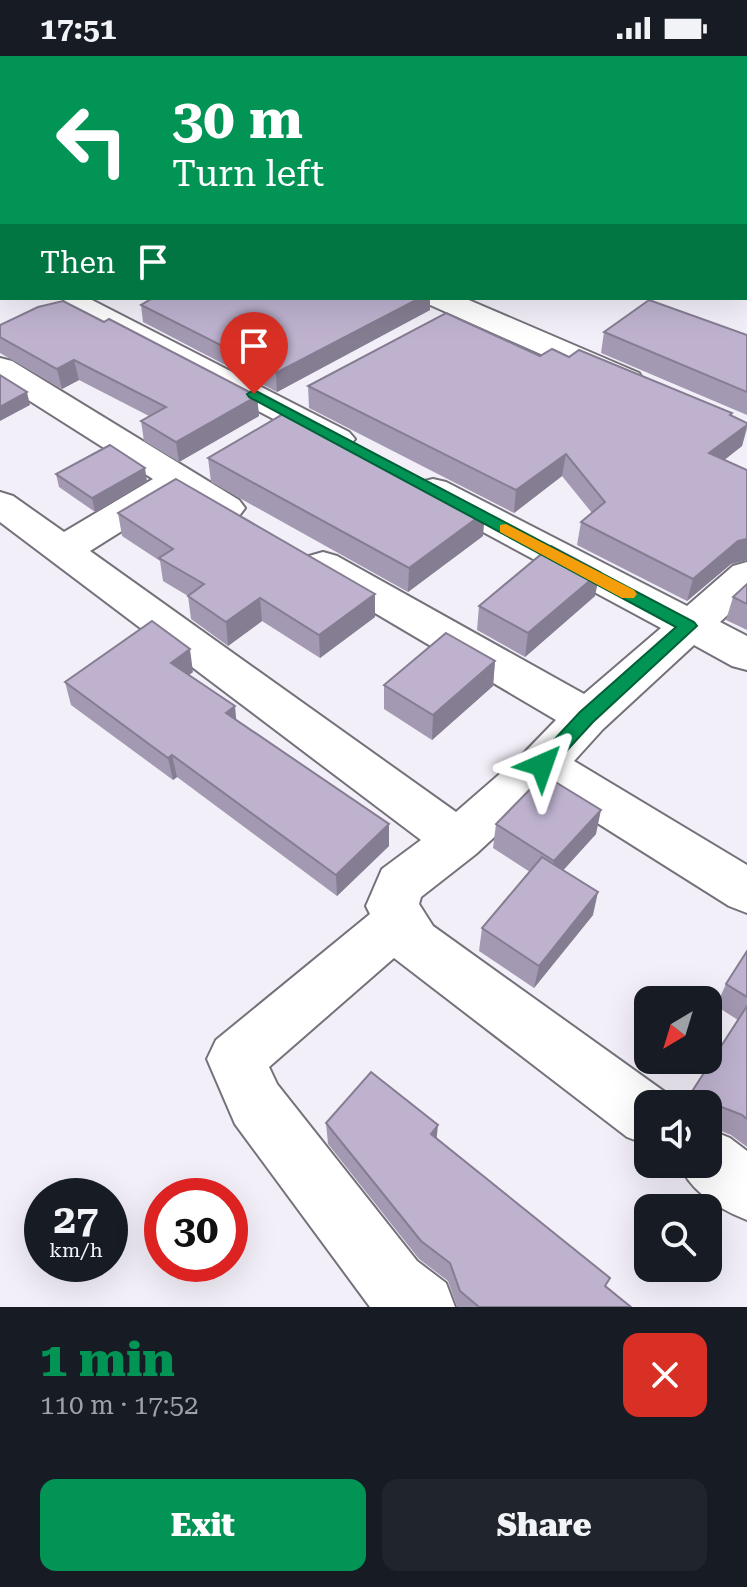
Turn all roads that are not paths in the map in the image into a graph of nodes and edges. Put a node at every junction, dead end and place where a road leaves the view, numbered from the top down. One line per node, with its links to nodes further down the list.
1 (75, 304): 5 (street)
2 (445, 310): 4 (street)
3 (0, 368): 10 (street)
4 (649, 389)
5 (293, 405): 6 (street); 7 (street)
6 (254, 437)
7 (360, 451)
8 (215, 459): 10 (street)
9 (401, 473): 14 (street)
10 (177, 481): 12 (street); 16 (street)
11 (0, 504): 12 (street)
12 (62, 551): 18 (street)
13 (747, 575): 14 (street)
14 (688, 626): 15 (street); 16 (street)
15 (747, 655)
16 (587, 717): 17 (street)
17 (542, 765): 18 (street); 19 (street)
18 (458, 840): 20 (street)
19 (747, 891)
20 (399, 922): 21 (street); 24 (street)
21 (634, 1106)
22 (722, 1170): 23 (street)
23 (747, 1189)
24 (422, 1307)

